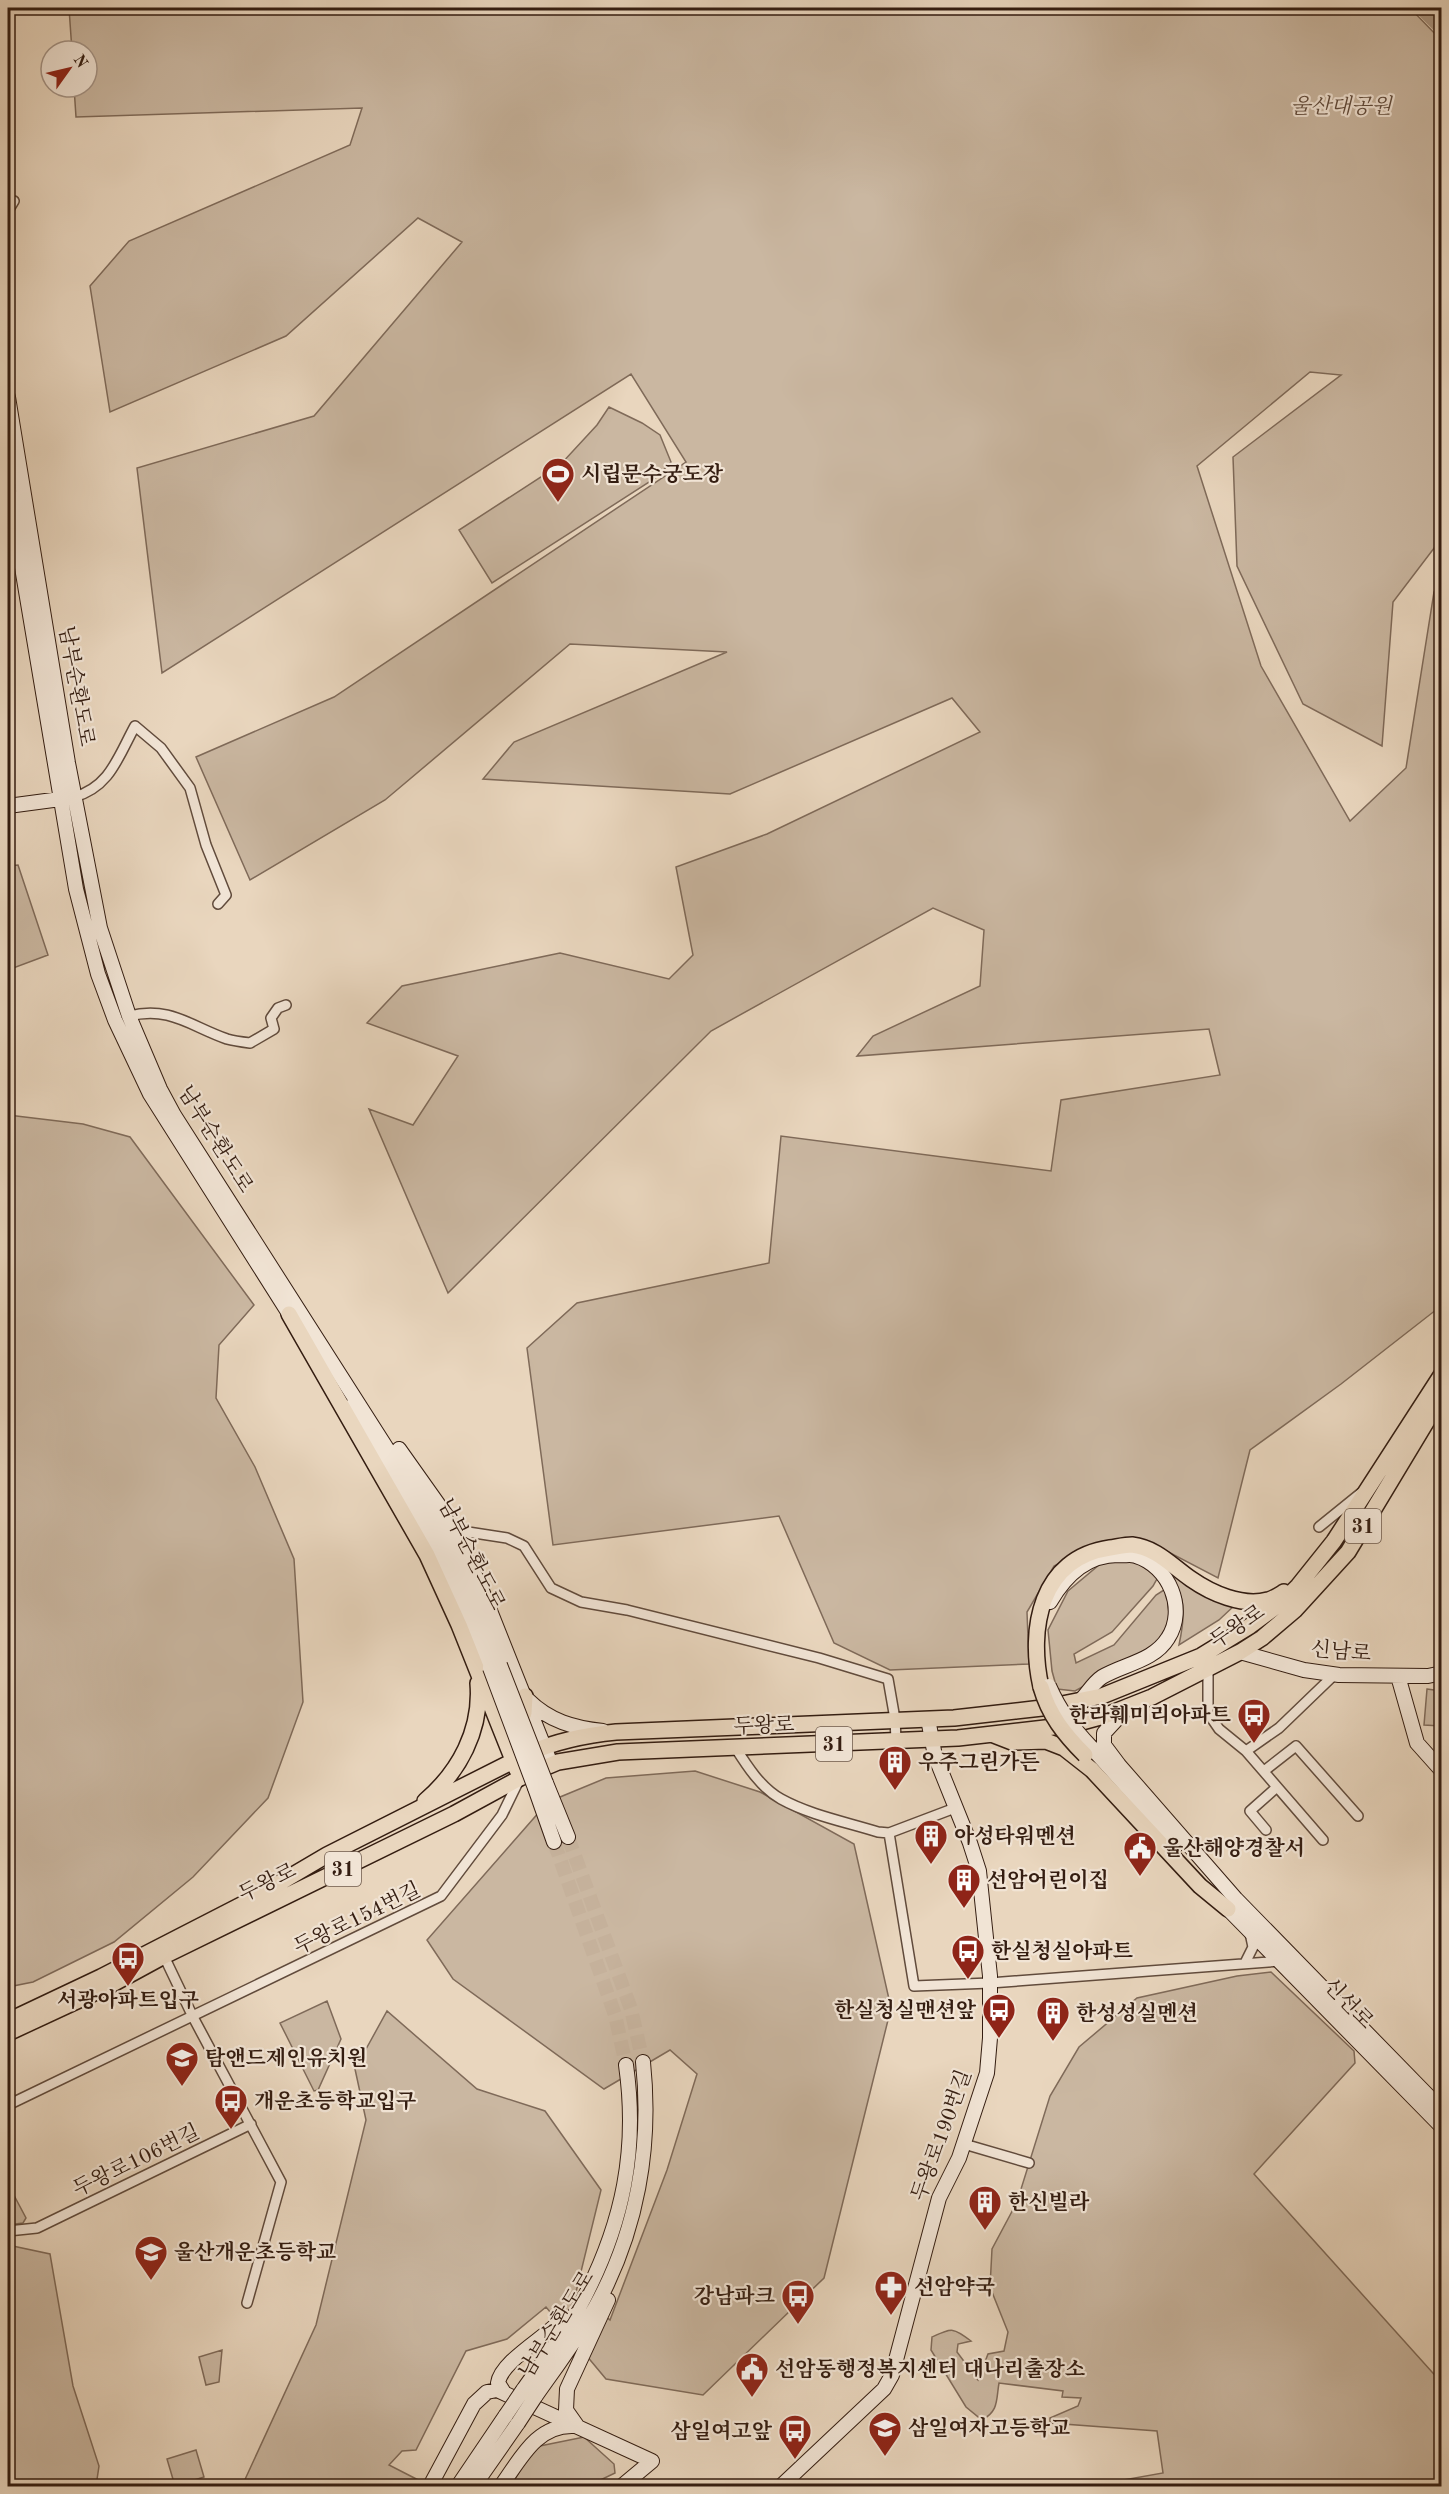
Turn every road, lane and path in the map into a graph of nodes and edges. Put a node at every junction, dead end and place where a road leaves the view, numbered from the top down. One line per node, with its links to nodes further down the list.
1 (14, 201): 2 (street)
2 (8, 211)
3 (8, 397): 5 (main road, 남부순환도로)
4 (8, 484): 5 (main road, 남부순환도로)
5 (67, 798): 6 (main road); 7 (street); 9 (main road, 남부순환도로); 10 (main road, 남부순환도로)
6 (8, 806)
7 (218, 904)
8 (286, 1005): 9 (street)
9 (129, 1016): 10 (main road, 남부순환도로)
10 (294, 1311): 15 (main road); 18 (main road); 18 (main road, 남부순환도로)
11 (1442, 1374): 13 (main road, 두왕로)
12 (1442, 1396): 17 (main road, 두왕로 / 31)
13 (1372, 1483): 14 (street); 16 (main road, 두왕로)
14 (1319, 1527)
15 (456, 1535): 24 (main road); 28 (street)
16 (1298, 1586): 23 (main road); 25 (main road, 두왕로)
17 (1240, 1652): 19 (main road, 두왕로 / 31); 21 (main road, 신남로)
18 (488, 1667): 27 (main road); 44 (main road); 48 (main road, 남부순환도로, bridge)
19 (1208, 1670): 26 (main road, 두왕로 / 31); 36 (street)
20 (1442, 1673): 22 (main road, 신남로)
21 (1334, 1675): 22 (main road, 신남로); 36 (street)
22 (1398, 1676): 40 (main road)
23 (1045, 1687): 25 (main road); 50 (main road, bridge)
24 (525, 1696): 27 (main road); 30 (main road); 34 (main road)
25 (1080, 1701): 29 (main road, 두왕로)
26 (1130, 1704): 31 (main road, 두왕로 / 31); 50 (main road)
27 (493, 1709): 37 (main road)
28 (895, 1719): 29 (main road, 두왕로); 30 (main road, 두왕로); 33 (street)
29 (928, 1719): 32 (main road, 두왕로190번길)
30 (616, 1732): 34 (main road, 두왕로)
31 (991, 1734): 32 (main road, 두왕로 / 31); 50 (main road)
32 (931, 1739): 33 (main road, 두왕로 / 31); 43 (main road, 두왕로190번길)
33 (896, 1740): 35 (main road, 두왕로 / 31)
34 (544, 1746): 37 (main road, 두왕로 / 31); 38 (main road); 41 (street, 두왕로154번길)
35 (735, 1747): 38 (main road, 두왕로 / 31); 47 (street)
36 (1246, 1751): 39 (street)
37 (513, 1761): 41 (main road); 44 (main road, 두왕로 / 31)
38 (551, 1764): 41 (main road, 두왕로 / 31)
39 (1264, 1771): 42 (street); 45 (street)
40 (1442, 1771)
41 (520, 1778): 52 (main road, 두왕로 / 31); 57 (street, 두왕로154번길)
42 (1277, 1787): 46 (street); 49 (street)
43 (955, 1808): 47 (street); 56 (main road, 두왕로190번길)
44 (406, 1816): 52 (main road, 두왕로 / 31)
45 (1358, 1816)
46 (1266, 1830)
47 (890, 1833): 56 (street)
48 (561, 1839)
49 (1323, 1840)
50 (1232, 1904): 51 (main road, 신선로); 53 (main road, 신선로)
51 (1249, 1930): 54 (main road, 신선로); 55 (street)
52 (161, 1952): 57 (street); 58 (main road, 두왕로 / 31); 59 (main road, 두왕로 / 31)
53 (1295, 1960): 54 (street); 63 (main road, 신선로)
54 (1279, 1961): 55 (street); 65 (main road, 신선로)
55 (1245, 1964): 56 (street)
56 (990, 1983): 66 (main road, 두왕로190번길)
57 (193, 2017): 62 (street); 64 (street)
58 (8, 2021)
59 (8, 2033)
60 (644, 2062): 68 (main road, 남부순환도로)
61 (626, 2065): 70 (main road, 남부순환도로)
62 (8, 2105)
63 (1442, 2110)
64 (252, 2124): 69 (street, 두왕로106번길); 71 (street)
65 (1442, 2127)
66 (964, 2144): 67 (street); 81 (main road, 두왕로190번길)
67 (1029, 2163)
68 (637, 2198): 73 (main road, 남부순환도로); 75 (main road)
69 (8, 2231)
70 (596, 2271): 72 (main road); 73 (main road, 남부순환도로)
71 (247, 2303)
72 (503, 2391): 75 (main road); 76 (main road)
73 (529, 2394): 74 (main road, 남부순환도로, bridge)
74 (512, 2419): 77 (main road, 남부순환도로); 78 (main road, 남부순환도로)
75 (578, 2427): 79 (main road); 80 (main road)
76 (430, 2487)
77 (458, 2487)
78 (474, 2487)
79 (501, 2487)
80 (622, 2487)
81 (781, 2487)

